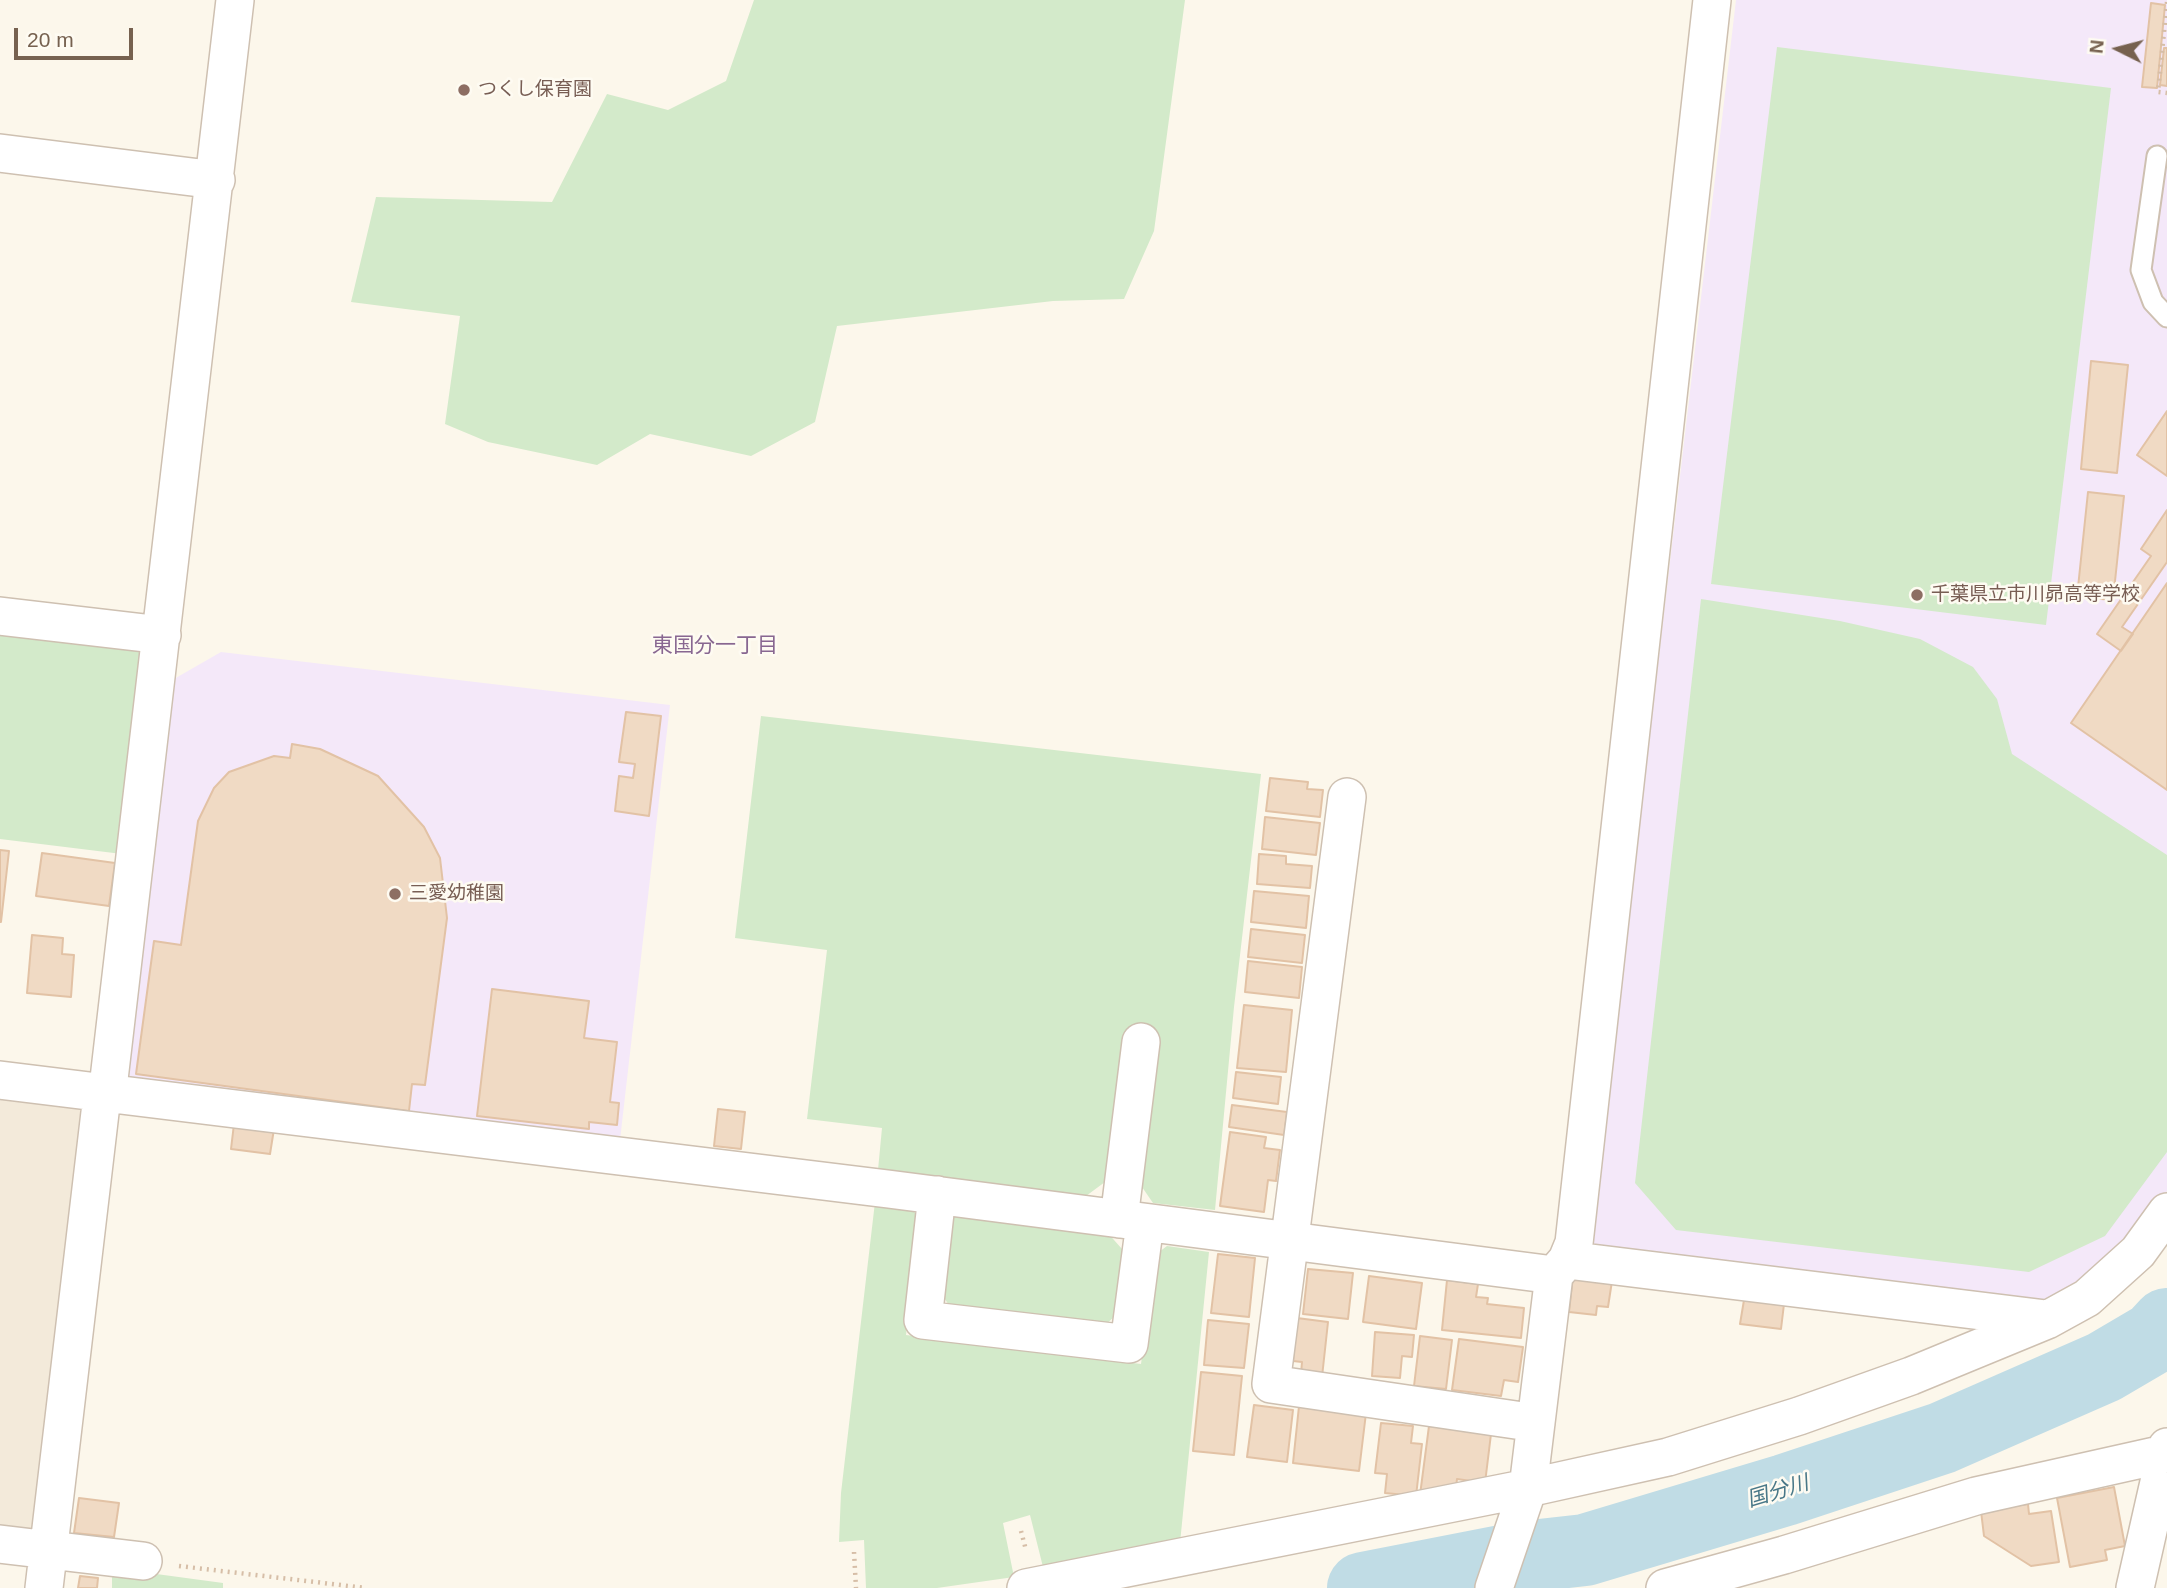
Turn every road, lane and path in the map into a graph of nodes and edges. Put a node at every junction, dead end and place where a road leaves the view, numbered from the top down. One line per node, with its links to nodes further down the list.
1 (235, 0): 7 (street)
2 (1712, 0): 19 (street)
3 (2167, 2): 4 (path)
4 (2167, 93)
5 (0, 153): 7 (street)
6 (2157, 156): 8 (lane)
7 (216, 180): 10 (street)
8 (2167, 317)
9 (0, 616): 10 (street)
10 (162, 635): 14 (street)
11 (1346, 797): 18 (street)
12 (1141, 1042): 17 (street)
13 (0, 1080): 14 (street)
14 (104, 1092): 15 (street); 25 (street)
15 (937, 1195): 17 (street); 17 (street)
16 (2167, 1212): 20 (street)
17 (1132, 1221): 18 (street)
18 (1289, 1241): 19 (street); 21 (street)
19 (1561, 1268): 20 (street); 21 (street)
20 (2047, 1320): 23 (street)
21 (1536, 1423): 23 (street)
22 (2166, 1450): 33 (street); 34 (street)
23 (1525, 1499): 31 (street); 32 (street)
24 (0, 1544): 25 (street)
25 (49, 1550): 27 (street); 28 (street)
26 (854, 1552): 30 (path)
27 (143, 1561): 29 (path)
28 (44, 1588)
29 (366, 1588)
30 (856, 1588)
31 (1026, 1588)
32 (1494, 1588)
33 (1665, 1588)
34 (2135, 1588)

